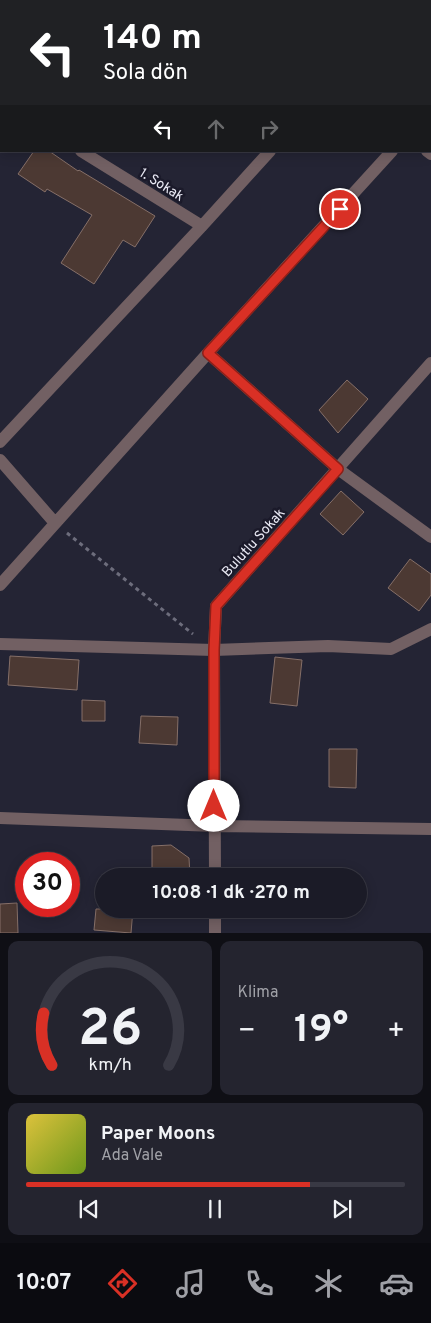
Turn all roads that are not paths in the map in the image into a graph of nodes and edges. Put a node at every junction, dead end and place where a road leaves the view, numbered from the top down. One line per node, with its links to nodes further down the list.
1 (83, 152): 4 (street, 1. Sokak)
2 (269, 152): 4 (street)
3 (391, 152): 5 (street)
4 (202, 226): 7 (street)
5 (208, 353): 9 (street); 10 (street)
6 (431, 363): 9 (street, Bulutlu Sokak)
7 (0, 442)
8 (0, 460): 10 (street)
9 (338, 469): 11 (street); 15 (street, Bulutlu Sokak)
10 (55, 523): 12 (street)
11 (431, 537)
12 (0, 585)
13 (431, 629): 15 (street)
14 (0, 644): 15 (street)
15 (214, 650): 17 (street, Bulutlu Sokak)
16 (0, 818): 17 (street)
17 (215, 826): 18 (street); 19 (street, Bulutlu Sokak)
18 (431, 829)
19 (215, 868)
20 (215, 918): 21 (street)
21 (215, 933)

